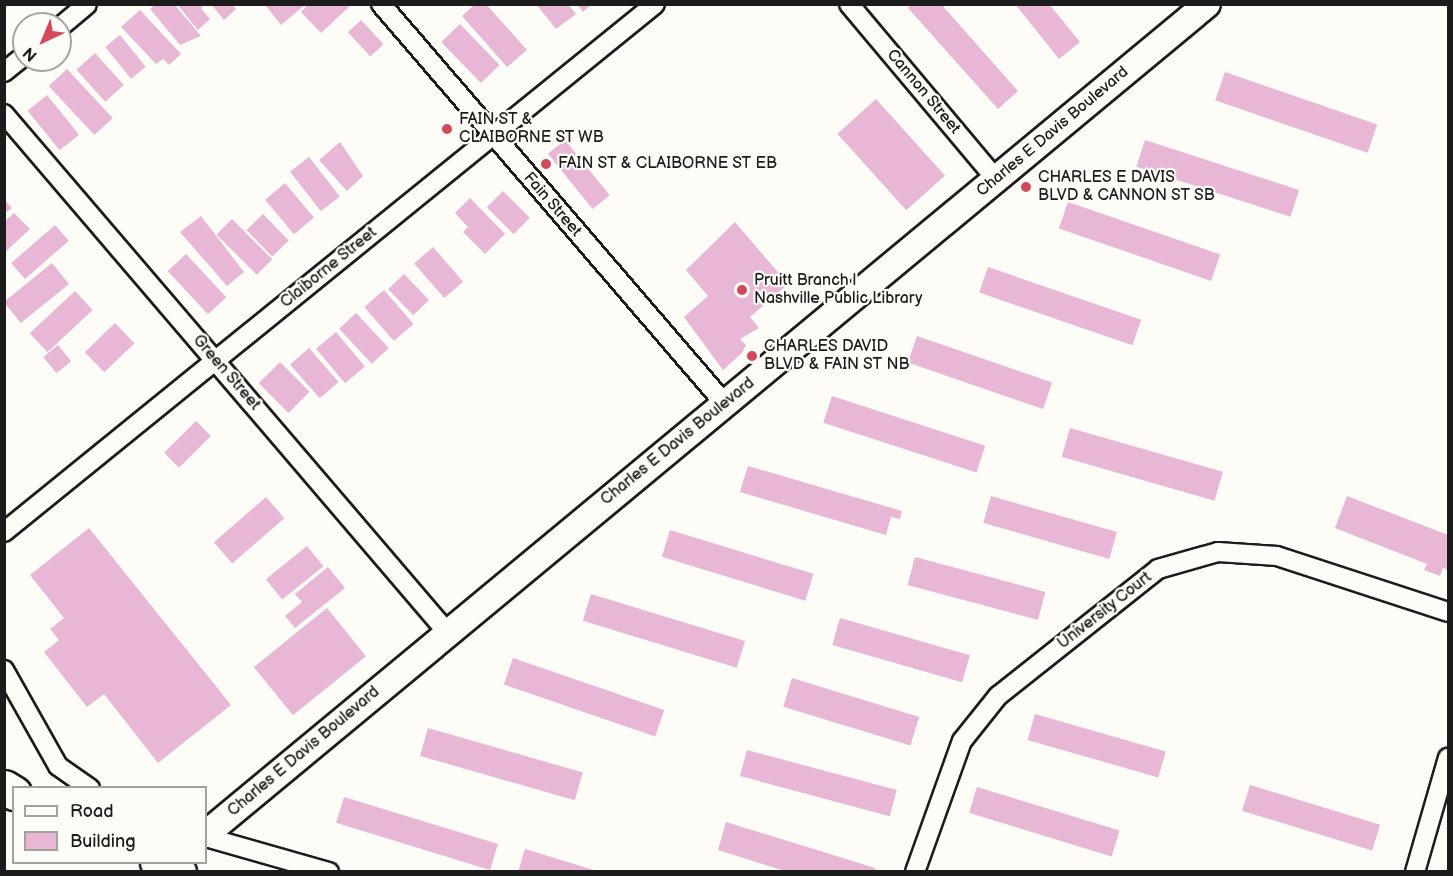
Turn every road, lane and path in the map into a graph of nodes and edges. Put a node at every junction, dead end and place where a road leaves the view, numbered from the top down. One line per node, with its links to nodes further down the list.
1 (87, 4): 6 (street)
2 (381, 4): 8 (street, Fain Street)
3 (655, 4): 8 (street, Claiborne Street)
4 (849, 4): 9 (street, Cannon Street)
5 (1207, 4): 9 (street, Charles E Davis Boulevard)
6 (72, 17)
7 (4, 114): 10 (street, Green Street)
8 (492, 136): 10 (street, Claiborne Street); 11 (street, Fain Street)
9 (996, 178): 11 (street, Charles E Davis Boulevard)
10 (215, 360): 12 (street, Claiborne Street); 14 (street, Green Street)
11 (725, 404): 14 (street, Charles E Davis Boulevard)
12 (4, 532)
13 (1449, 612): 23 (street, University Court)
14 (447, 632): 18 (street, Charles E Davis Boulevard)
15 (4, 670): 17 (street)
16 (1449, 758): 24 (street)
17 (87, 786)
18 (207, 834)
19 (207, 835): 22 (street)
20 (161, 864): 21 (highway)
21 (178, 872)
22 (329, 872)
23 (915, 872)
24 (1415, 872)

